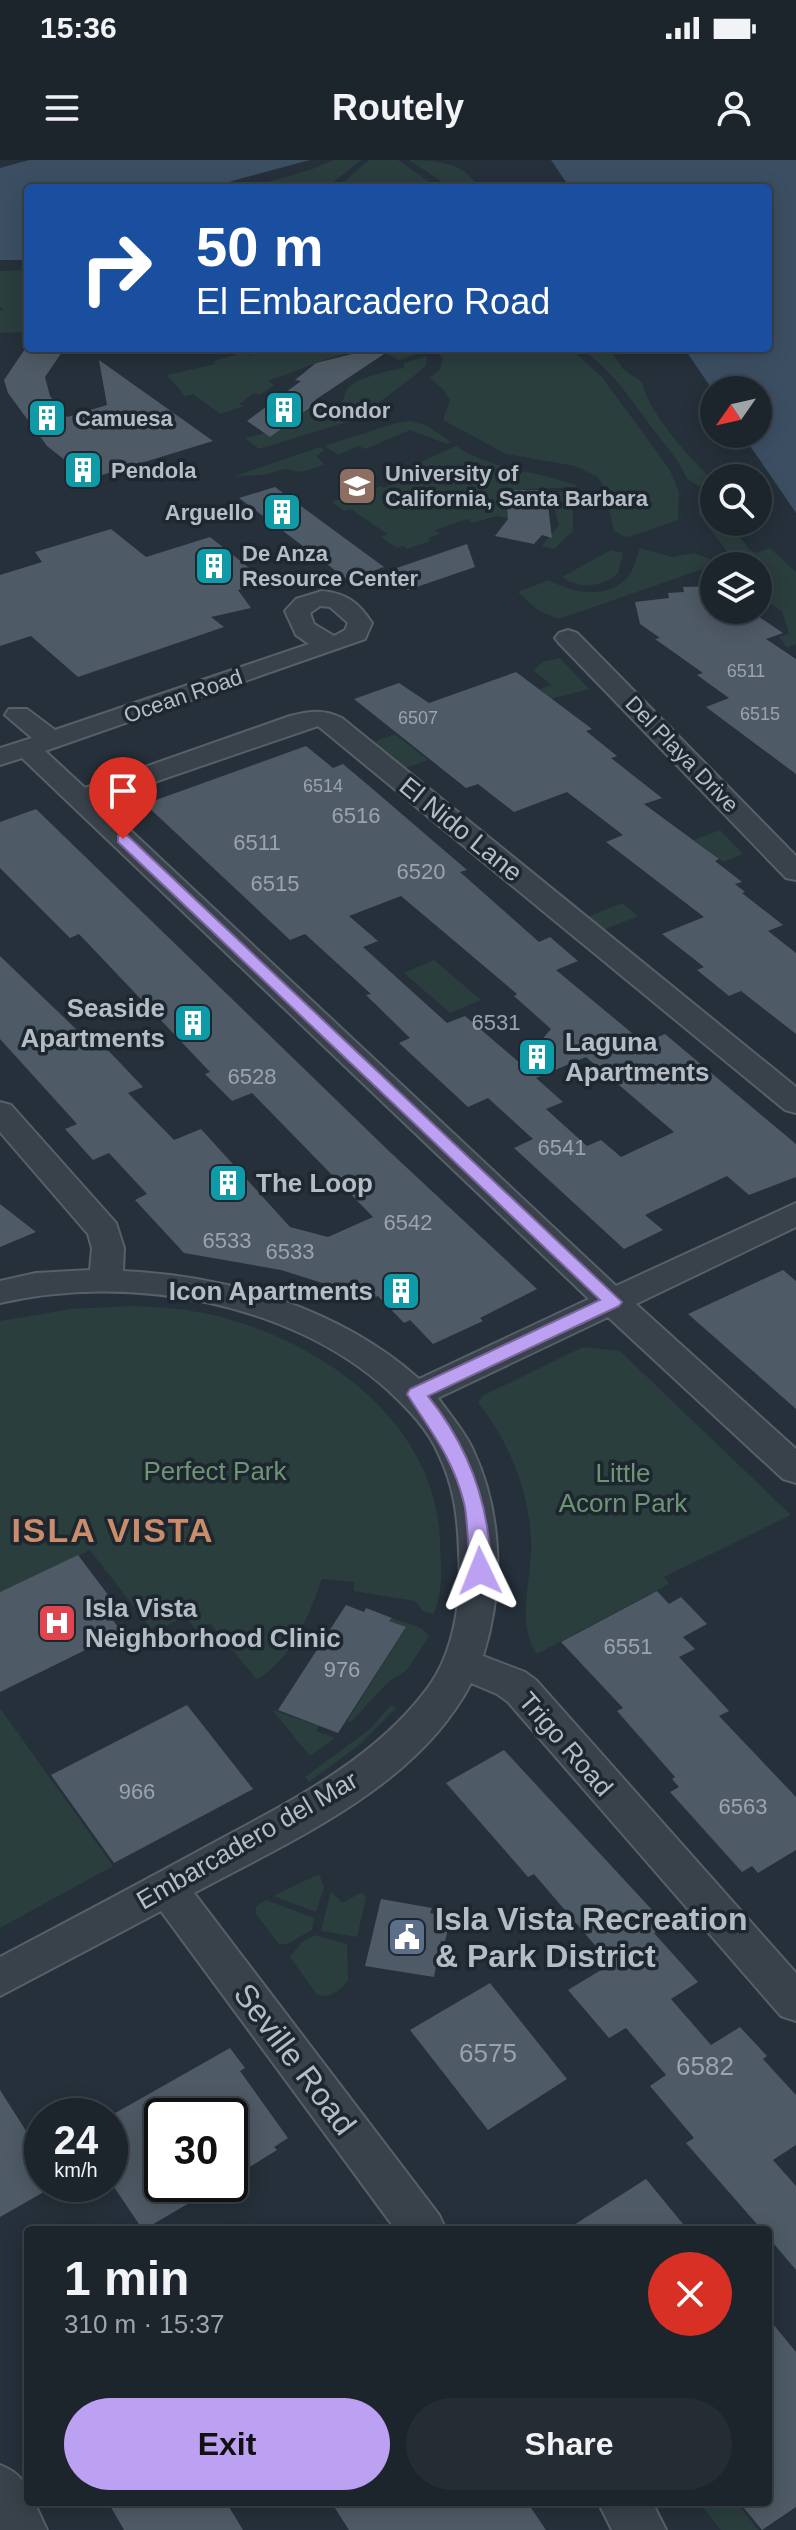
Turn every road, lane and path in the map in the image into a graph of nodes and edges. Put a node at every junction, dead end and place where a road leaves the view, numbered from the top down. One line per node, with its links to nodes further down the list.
1 (568, 638): 8 (street, Del Playa Drive)
2 (334, 644): 2 (street, Ocean Road); 4 (street, Ocean Road)
3 (18, 715): 4 (street)
4 (53, 741): 5 (street, Ocean Road)
5 (27, 748): 6 (street, Ocean Road); 7 (street)
6 (0, 757)
7 (80, 799): 9 (street, El Nido Lane); 14 (street)
8 (796, 872)
9 (796, 1103)
10 (0, 1112): 12 (street)
11 (796, 1214): 14 (street)
12 (106, 1280): 13 (street); 15 (street)
13 (0, 1292)
14 (613, 1302): 15 (street); 16 (street)
15 (417, 1394): 17 (street)
16 (796, 1470)
17 (462, 1664): 18 (street, Embarcadero del Mar); 20 (street, Trigo Road)
18 (167, 1888): 19 (street, Embarcadero del Mar); 21 (street, Seville Road)
19 (0, 1978)
20 (796, 2003)
21 (420, 2226)
22 (0, 2489): 24 (street)
23 (625, 2506): 25 (street)
24 (23, 2530)
25 (642, 2530)

